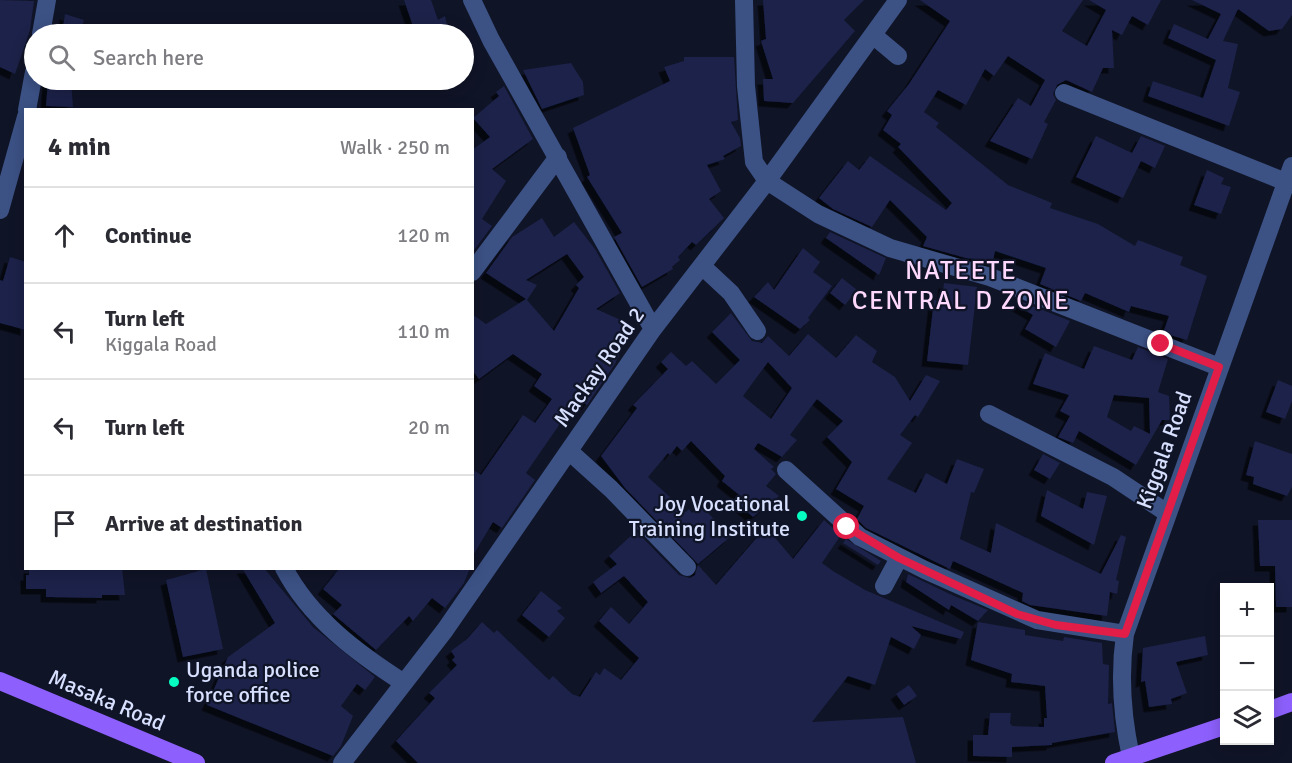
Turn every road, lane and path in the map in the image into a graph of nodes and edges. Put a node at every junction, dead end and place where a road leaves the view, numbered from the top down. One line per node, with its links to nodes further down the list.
1 (47, 0): 5 (street)
2 (472, 0): 12 (street)
3 (744, 0): 14 (street)
4 (898, 0): 6 (street, Mackay Road 2)
5 (43, 24)
6 (873, 35): 7 (street); 14 (street, Mackay Road 2)
7 (898, 56)
8 (31, 90): 10 (street)
9 (1064, 93): 13 (street)
10 (27, 108)
11 (24, 126): 15 (street)
12 (558, 157): 17 (street); 18 (street)
13 (1289, 174): 20 (street, Kiggala Road)
14 (767, 181): 16 (street, Mackay Road 2); 20 (street)
15 (0, 210)
16 (702, 266): 18 (street, Mackay Road 2); 19 (street)
17 (474, 269)
18 (653, 329): 22 (street, Mackay Road 2)
19 (757, 331)
20 (1219, 367): 24 (street, Kiggala Road)
21 (989, 414): 24 (street)
22 (570, 452): 26 (street); 31 (street, Mackay Road 2)
23 (786, 470): 25 (street)
24 (1167, 513): 29 (street, Kiggala Road)
25 (899, 558): 28 (street); 29 (street)
26 (687, 567)
27 (285, 570): 31 (street)
28 (884, 586)
29 (1125, 634): 35 (street, Kiggala Road)
30 (0, 681): 36 (main road, Masaka Road)
31 (404, 683): 37 (street, Mackay Road 2)
32 (1292, 702): 33 (main road)
33 (1274, 708)
34 (1220, 727): 35 (main road)
35 (1123, 760)
36 (196, 763)
37 (342, 763)

